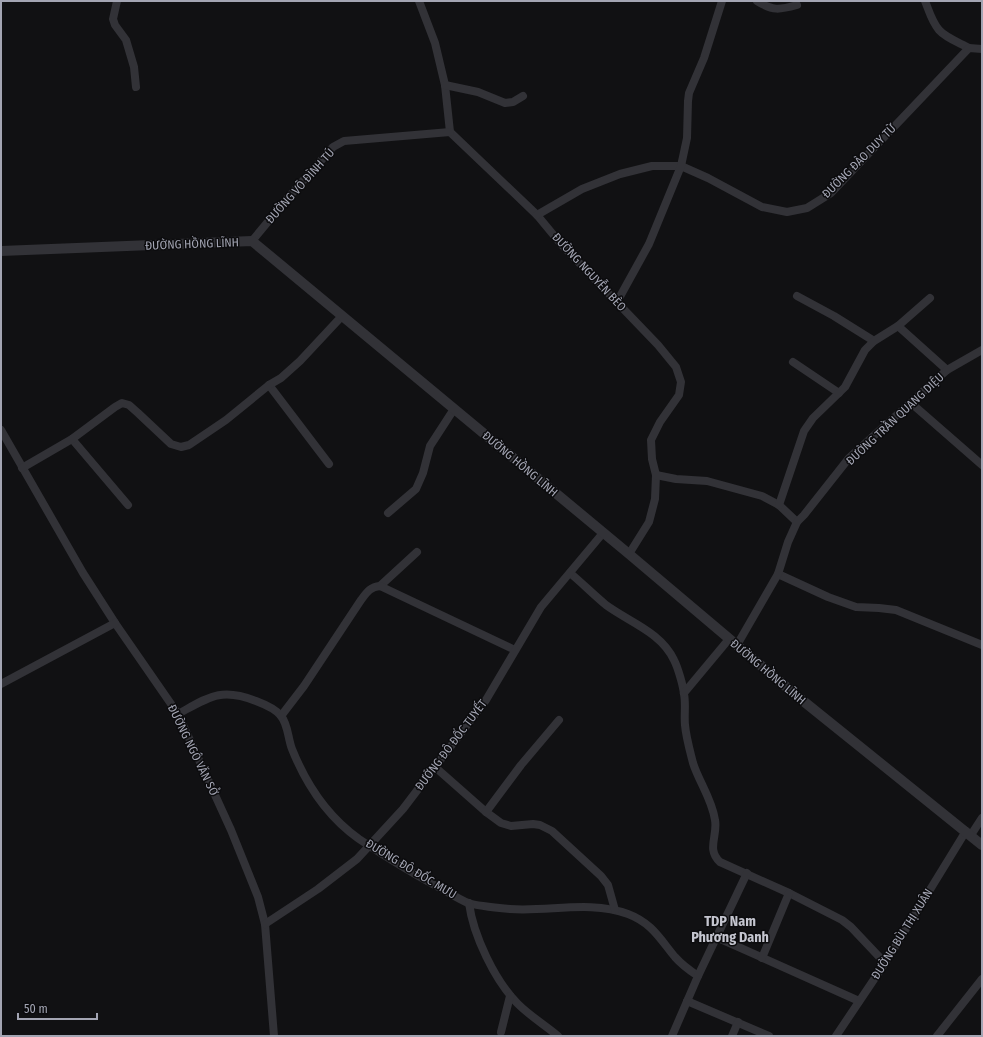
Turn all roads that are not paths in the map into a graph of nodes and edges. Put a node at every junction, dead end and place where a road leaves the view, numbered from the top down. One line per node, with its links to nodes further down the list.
1 (117, 1): 10 (street)
2 (419, 1): 9 (street)
3 (722, 1): 13 (street)
4 (757, 1): 6 (street)
5 (925, 1): 7 (street)
6 (797, 5)
7 (969, 48): 8 (street); 13 (street, ĐƯỜNG ĐÀO DUY TỪ)
8 (982, 49)
9 (445, 86): 11 (street); 12 (street)
10 (136, 87)
11 (523, 96)
12 (450, 132): 14 (street, ĐƯỜNG NGUYỄN BÈO); 15 (street, ĐƯỜNG VÕ ĐÌNH TÚ)
13 (681, 166): 14 (street, ĐƯỜNG ĐÀO DUY TỪ); 19 (street)
14 (537, 215): 19 (street, ĐƯỜNG NGUYỄN BÈO)
15 (252, 241): 16 (street, ĐƯỜNG HỒNG LĨNH); 20 (street, ĐƯỜNG HỒNG LĨNH)
16 (1, 251)
17 (797, 296): 22 (street)
18 (930, 298): 21 (street)
19 (617, 302): 35 (street, ĐƯỜNG NGUYỄN BÈO)
20 (342, 316): 26 (street); 29 (street, ĐƯỜNG HỒNG LĨNH)
21 (898, 326): 22 (street); 25 (street)
22 (874, 342): 27 (street)
23 (981, 353): 25 (street, ĐƯỜNG TRẦN QUANG DIỆU)
24 (793, 362): 27 (street)
25 (947, 370): 28 (street, ĐƯỜNG TRẦN QUANG DIỆU)
26 (269, 385): 31 (street); 32 (street)
27 (839, 393): 37 (street)
28 (911, 403): 33 (street); 39 (street, ĐƯỜNG TRẦN QUANG DIỆU)
29 (454, 409): 38 (street); 40 (street, ĐƯỜNG HỒNG LĨNH)
30 (1, 430): 34 (street, ĐƯỜNG NGÔ VĂN SỞ)
31 (72, 439): 34 (street); 36 (street)
32 (329, 464)
33 (982, 465)
34 (22, 468): 46 (street, ĐƯỜNG NGÔ VĂN SỞ)
35 (656, 476): 37 (street); 42 (street, ĐƯỜNG NGUYỄN BÈO)
36 (128, 505)
37 (779, 505): 39 (street)
38 (388, 512)
39 (797, 522): 44 (street, ĐƯỜNG TRẦN QUANG DIỆU)
40 (603, 533): 42 (street, ĐƯỜNG HỒNG LĨNH); 43 (street, ĐƯỚNG ĐÔ ĐỐC TUYẾT)
41 (417, 552): 45 (street)
42 (629, 554): 47 (street, ĐƯỜNG HỒNG LĨNH)
43 (570, 573): 49 (street, ĐƯỚNG ĐÔ ĐỐC TUYẾT); 51 (street)
44 (778, 574): 47 (street, ĐƯỜNG TRẦN QUANG DIỆU); 48 (street)
45 (380, 586): 49 (street); 53 (street)
46 (115, 623): 50 (street); 52 (street, ĐƯỜNG NGÔ VĂN SỞ)
47 (733, 642): 51 (street, ĐƯỜNG TRẦN QUANG DIỆU); 58 (street, ĐƯỜNG HỒNG LĨNH)
48 (982, 645)
49 (515, 650): 55 (street, ĐƯỚNG ĐÔ ĐỐC TUYẾT)
50 (1, 684)
51 (684, 693): 61 (street)
52 (178, 714): 53 (street); 65 (street, ĐƯỜNG NGÔ VĂN SỞ)
53 (282, 716): 60 (street, ĐƯỜNG ĐÔ ĐỐC MƯU)
54 (560, 720): 56 (street)
55 (435, 767): 56 (street); 60 (street, ĐƯỚNG ĐÔ ĐỐC TUYẾT)
56 (486, 812): 64 (street)
57 (982, 818): 58 (street, ĐƯỜNG BÙI THỊ XUÂN)
58 (968, 833): 59 (street, ĐƯỜNG HỒNG LĨNH); 68 (street, ĐƯỜNG BÙI THỊ XUÂN)
59 (982, 845)
60 (370, 846): 63 (street, ĐƯỜNG ĐÔ ĐỐC MƯU); 65 (street, ĐƯỚNG ĐÔ ĐỐC TUYẾT)
61 (747, 873): 62 (street); 66 (street)
62 (789, 893): 67 (street); 68 (street)
63 (469, 903): 64 (street, ĐƯỜNG ĐÔ ĐỐC MƯU); 71 (street)
64 (615, 910): 69 (street, ĐƯỜNG ĐÔ ĐỐC MƯU)
65 (265, 924): 76 (street, ĐƯỜNG NGÔ VĂN SỞ)
66 (716, 937): 67 (street); 69 (street)
67 (762, 958): 73 (street)
68 (885, 964): 73 (street, ĐƯỜNG BÙI THỊ XUÂN)
69 (698, 976): 72 (street)
70 (982, 979): 82 (street)
71 (510, 996): 75 (street); 77 (street)
72 (687, 1001): 74 (street); 78 (street)
73 (859, 1001): 81 (street, ĐƯỜNG BÙI THỊ XUÂN)
74 (738, 1022): 79 (street); 80 (street)
75 (501, 1032)
76 (274, 1036)
77 (558, 1036)
78 (672, 1036)
79 (732, 1036)
80 (769, 1036)
81 (836, 1036)
82 (937, 1036)

